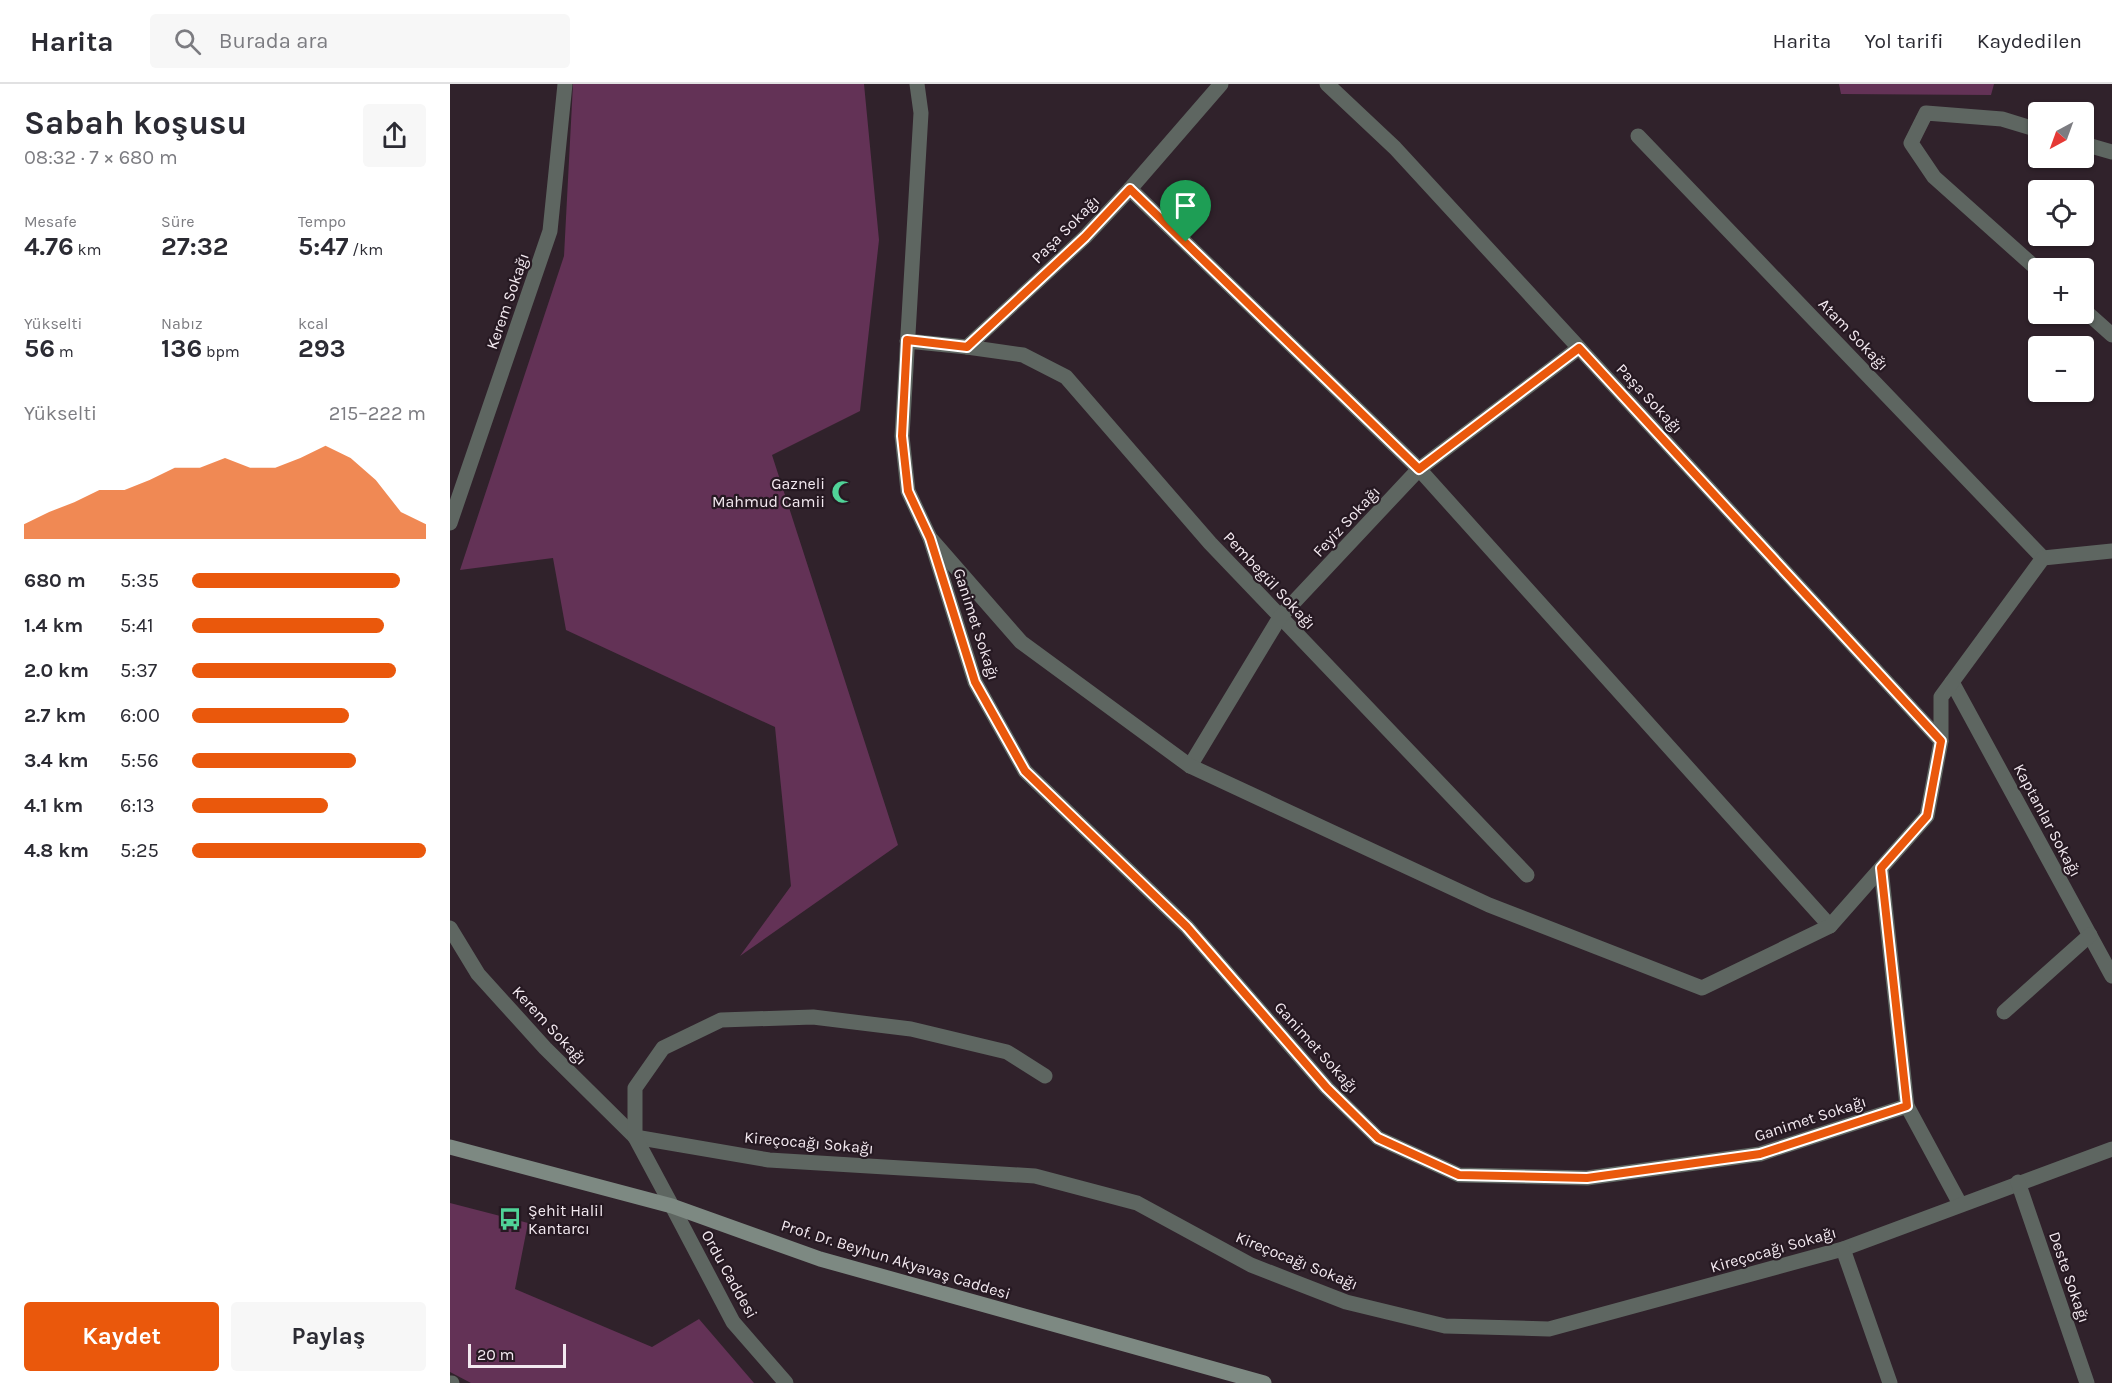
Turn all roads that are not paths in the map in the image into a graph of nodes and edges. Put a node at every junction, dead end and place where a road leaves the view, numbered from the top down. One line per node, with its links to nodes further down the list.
1 (565, 84): 17 (street, Kerem Sokağı)
2 (916, 84): 13 (street)
3 (1221, 84): 9 (street, Paşa Sokağı)
4 (1327, 84): 15 (street, Paşa Sokağı)
5 (2028, 127): 10 (street)
6 (1638, 136): 20 (street, Atam Sokağı)
7 (2094, 147): 8 (street)
8 (2112, 152)
9 (1130, 189): 14 (street, Paşa Sokağı); 16 (street)
10 (2028, 261)
11 (2094, 319): 12 (street)
12 (2112, 335)
13 (907, 340): 14 (street); 18 (street)
14 (967, 347): 21 (street, Pembegül Sokağı)
15 (1579, 348): 16 (street, Feyiz Sokağı); 23 (street, Paşa Sokağı)
16 (1419, 469): 21 (street, Feyiz Sokağı); 27 (street)
17 (450, 523)
18 (930, 538): 24 (street); 33 (street, Ganimet Sokağı)
19 (2112, 551): 20 (street)
20 (2043, 558): 22 (street)
21 (1280, 617): 24 (street, Feyiz Sokağı); 26 (street, Pembegül Sokağı)
22 (1952, 682): 23 (street); 29 (street, Kaptanlar Sokağı)
23 (1941, 741): 25 (street)
24 (1190, 766): 27 (street)
25 (1881, 868): 27 (street); 33 (street)
26 (1527, 875)
27 (1830, 927)
28 (450, 928): 34 (street, Kerem Sokağı)
29 (2090, 935): 30 (street, Kaptanlar Sokağı); 31 (street)
30 (2112, 976)
31 (2004, 1012)
32 (1045, 1076): 34 (street)
33 (1907, 1106): 38 (street)
34 (635, 1137): 39 (street, Ordu Caddesi); 40 (street, Kireçocağı Sokağı)
35 (450, 1147): 39 (main road, Prof. Dr. Beyhun Akyavaş Caddesi)
36 (2112, 1149): 37 (street, Kireçocağı Sokağı)
37 (2018, 1182): 38 (street, Kireçocağı Sokağı); 44 (street, Deste Sokağı)
38 (1960, 1203): 40 (street, Kireçocağı Sokağı)
39 (672, 1206): 41 (street, Ordu Caddesi); 42 (main road, Prof. Dr. Beyhun Akyavaş Caddesi)
40 (1843, 1249): 43 (street)
41 (786, 1383)
42 (1264, 1383)
43 (1890, 1383)
44 (2087, 1383)

